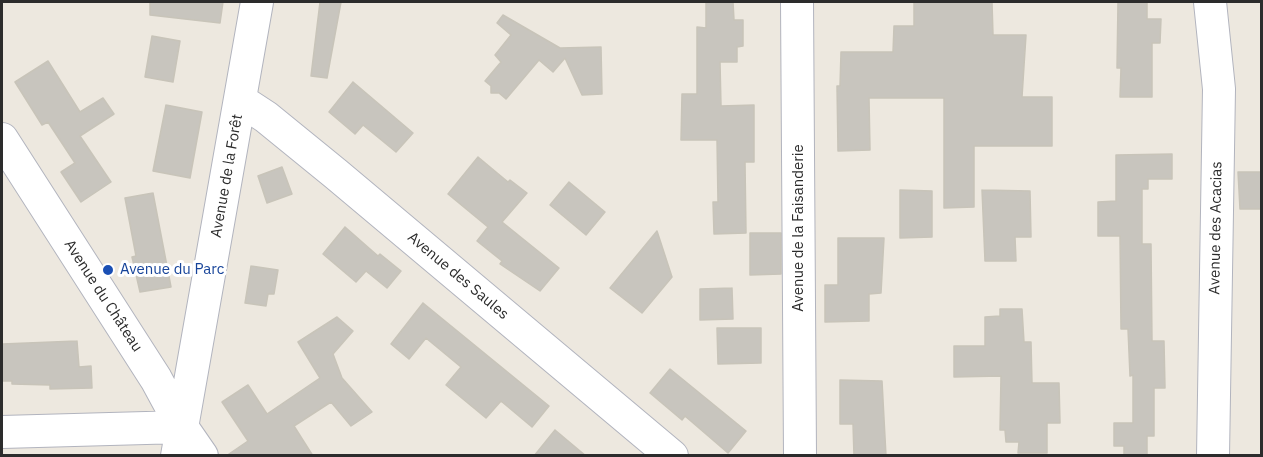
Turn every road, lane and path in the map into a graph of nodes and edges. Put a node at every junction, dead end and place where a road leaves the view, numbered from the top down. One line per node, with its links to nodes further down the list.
1 (257, 2): 4 (street, Avenue de la Forêt)
2 (798, 2): 10 (street, Avenue de la Faisanderie)
3 (1210, 2): 11 (street, Avenue des Acacias)
4 (240, 100): 7 (street, Avenue de la Forêt); 9 (street, Avenue des Saules)
5 (2, 139): 7 (street, Avenue du Château)
6 (2, 432): 7 (street)
7 (179, 441): 8 (street, Avenue du Château)
8 (201, 456)
9 (672, 456)
10 (800, 456)
11 (1213, 456)

